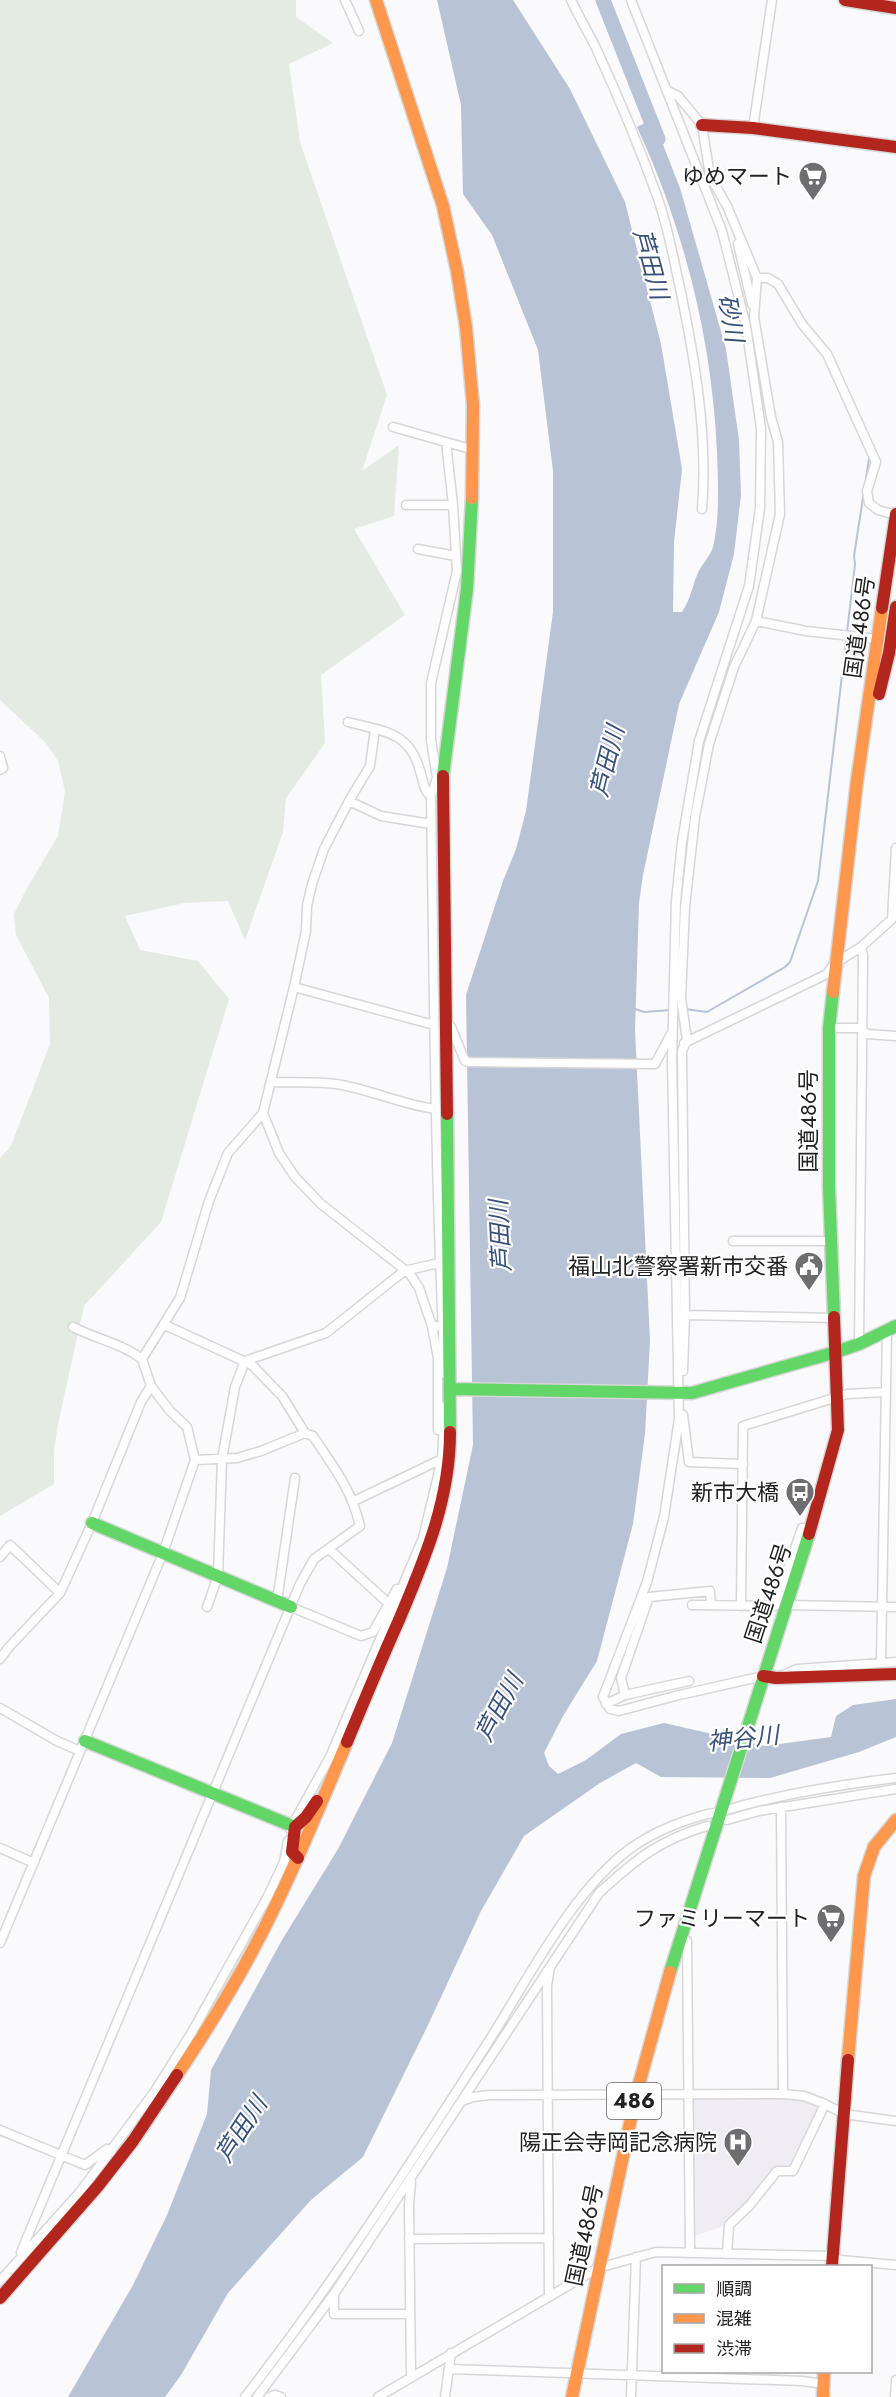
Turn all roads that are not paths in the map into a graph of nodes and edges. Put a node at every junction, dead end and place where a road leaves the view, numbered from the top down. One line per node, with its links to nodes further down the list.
1 (345, 0): 8 (street)
2 (376, 0): 19 (main road)
3 (571, 0): 22 (street)
4 (631, 0): 9 (street)
5 (772, 0): 11 (street)
6 (845, 0): 7 (main road)
7 (896, 8)
8 (359, 31)
9 (668, 91): 10 (street); 13 (street)
10 (702, 125): 11 (main road); 13 (street)
11 (753, 128): 12 (main road)
12 (896, 147)
13 (707, 179): 14 (street); 43 (street)
14 (727, 206): 15 (street); 16 (street)
15 (757, 278): 16 (street); 23 (street)
16 (754, 317): 27 (street)
17 (393, 427): 18 (street)
18 (446, 442): 19 (street); 21 (street)
19 (474, 450): 34 (main road)
20 (406, 505): 21 (street)
21 (453, 505): 25 (street)
22 (702, 509)
23 (896, 515): 29 (main road, 国道486号 / 486)
24 (418, 549): 25 (street)
25 (456, 556): 34 (street)
26 (896, 607): 28 (main road, 国道486号 / 486)
27 (756, 621): 29 (street); 49 (street)
28 (894, 638): 35 (main road, 国道486号 / 486)
29 (878, 639): 35 (main road, 国道486号 / 486)
30 (348, 722): 31 (street)
31 (375, 729): 36 (street); 37 (street)
32 (0, 756): 33 (street)
33 (0, 770)
34 (440, 780): 36 (street); 44 (main road)
35 (857, 781): 41 (main road, 国道486号 / 486)
36 (431, 796): 38 (street)
37 (349, 801): 38 (street); 42 (street)
38 (431, 824): 44 (street)
39 (896, 848): 40 (street)
40 (861, 947): 41 (street); 46 (street)
41 (834, 964): 45 (main road, 国道486号 / 486); 49 (street)
42 (294, 987): 44 (street); 51 (street)
43 (673, 1012): 47 (street); 49 (street)
44 (440, 1024): 47 (street); 52 (street); 70 (main road)
45 (829, 1028): 46 (street); 55 (main road, 国道486号 / 486)
46 (862, 1030): 48 (street); 65 (street)
47 (672, 1031): 50 (street)
48 (896, 1035)
49 (687, 1040): 50 (street); 58 (street)
50 (672, 1060): 73 (street)
51 (271, 1082): 52 (street); 53 (street)
52 (436, 1109): 56 (street)
53 (263, 1113): 57 (street); 60 (street)
54 (733, 1240): 55 (street)
55 (831, 1241): 59 (main road, 国道486号 / 486)
56 (440, 1263): 57 (street); 62 (street)
57 (405, 1271): 61 (street); 68 (street)
58 (685, 1315): 59 (street); 73 (street)
59 (834, 1318): 66 (main road, 国道486号 / 486)
60 (165, 1325): 67 (street); 68 (street)
61 (432, 1326): 62 (street); 76 (street)
62 (443, 1326): 70 (street)
63 (73, 1327): 67 (street)
64 (892, 1328): 65 (main road); 71 (street)
65 (860, 1344): 66 (main road)
66 (836, 1352): 72 (main road, 国道486号 / 486); 73 (main road)
67 (142, 1359): 69 (street)
68 (245, 1361): 74 (street); 75 (street)
69 (151, 1386): 77 (street); 81 (street)
70 (451, 1389): 73 (main road); 76 (street); 115 (main road)
71 (886, 1392): 72 (street); 97 (street)
72 (838, 1396): 78 (street); 82 (main road, 国道486号 / 486)
73 (679, 1399): 78 (street); 109 (street)
74 (305, 1432): 75 (street); 80 (street)
75 (222, 1459): 77 (street); 87 (street)
76 (440, 1459): 80 (street); 86 (street)
77 (195, 1460): 84 (street)
78 (743, 1464): 94 (street)
79 (295, 1478): 89 (street)
80 (354, 1501): 83 (street)
81 (92, 1523): 84 (main road); 88 (street)
82 (811, 1528): 93 (main road, 国道486号 / 486); 94 (street)
83 (329, 1549): 90 (street); 96 (street)
84 (163, 1553): 87 (main road); 111 (street)
85 (0, 1557): 88 (street)
86 (407, 1575): 90 (street); 119 (street)
87 (218, 1576): 89 (main road); 95 (street)
88 (60, 1593): 100 (street)
89 (277, 1601): 96 (main road)
90 (388, 1603): 96 (street)
91 (692, 1605): 92 (street)
92 (711, 1605): 94 (street); 108 (street)
93 (786, 1605): 97 (street); 105 (main road, 国道486号 / 486)
94 (741, 1606)
95 (207, 1607)
96 (291, 1607): 114 (street)
97 (882, 1607): 98 (street); 102 (street)
98 (896, 1607)
99 (0, 1640): 100 (street)
100 (9, 1647): 101 (street)
101 (0, 1659)
102 (881, 1662): 103 (street); 106 (street)
103 (896, 1662)
104 (896, 1674): 106 (main road)
105 (763, 1676): 106 (main road); 109 (street); 117 (main road, 国道486号 / 486)
106 (776, 1678)
107 (689, 1681): 108 (street)
108 (626, 1695): 109 (street)
109 (606, 1704)
110 (0, 1708): 111 (street)
111 (82, 1746): 114 (main road); 123 (street)
112 (896, 1778): 117 (street)
113 (896, 1789): 116 (street)
114 (213, 1794): 119 (main road); 138 (street)
115 (325, 1797): 119 (main road); 122 (main road)
116 (781, 1807): 117 (street); 129 (street)
117 (724, 1816): 124 (street); 125 (main road, 国道486号 / 486)
118 (896, 1820): 134 (main road)
119 (293, 1826): 122 (main road); 137 (street)
120 (707, 1826): 127 (street)
121 (0, 1848): 123 (street)
122 (298, 1858): 152 (main road)
123 (34, 1863): 126 (street)
124 (554, 1935): 127 (street); 161 (street)
125 (681, 1938): 128 (street); 130 (main road, 国道486号 / 486)
126 (0, 1943)
127 (550, 1964): 131 (street); 132 (street)
128 (688, 2094): 129 (street); 130 (street); 142 (street)
129 (783, 2094): 133 (street)
130 (636, 2095): 131 (street); 148 (main road, 国道486号 / 486)
131 (548, 2096): 132 (street); 140 (street)
132 (461, 2101): 139 (street)
133 (825, 2104): 134 (street); 143 (street)
134 (844, 2114): 135 (street); 146 (main road)
135 (896, 2121)
136 (0, 2130): 138 (street)
137 (111, 2152): 138 (street); 145 (street)
138 (62, 2155): 145 (street)
139 (412, 2178): 141 (street); 150 (street)
140 (549, 2238): 141 (street); 151 (street)
141 (409, 2239): 153 (street)
142 (690, 2253): 143 (street); 144 (street)
143 (728, 2254): 146 (street)
144 (636, 2257): 148 (street); 158 (street)
145 (18, 2259): 149 (street)
146 (833, 2261): 147 (street)
147 (896, 2265)
148 (598, 2268): 151 (street); 156 (main road, 国道486号 / 486)
149 (0, 2282)
150 (334, 2294): 153 (street); 162 (street)
151 (549, 2296): 154 (street)
152 (0, 2298)
153 (410, 2314): 157 (street)
154 (451, 2353): 155 (street); 157 (street)
155 (449, 2369): 156 (street); 166 (street)
156 (577, 2374): 158 (street); 167 (main road, 国道486号 / 486)
157 (411, 2376): 165 (street)
158 (632, 2376): 160 (street); 168 (street)
159 (896, 2380): 169 (street)
160 (824, 2384)
161 (245, 2397)
162 (257, 2397)
163 (268, 2397): 164 (street)
164 (281, 2397)
165 (378, 2397)
166 (445, 2397)
167 (572, 2397)
168 (631, 2397)
169 (895, 2397)

